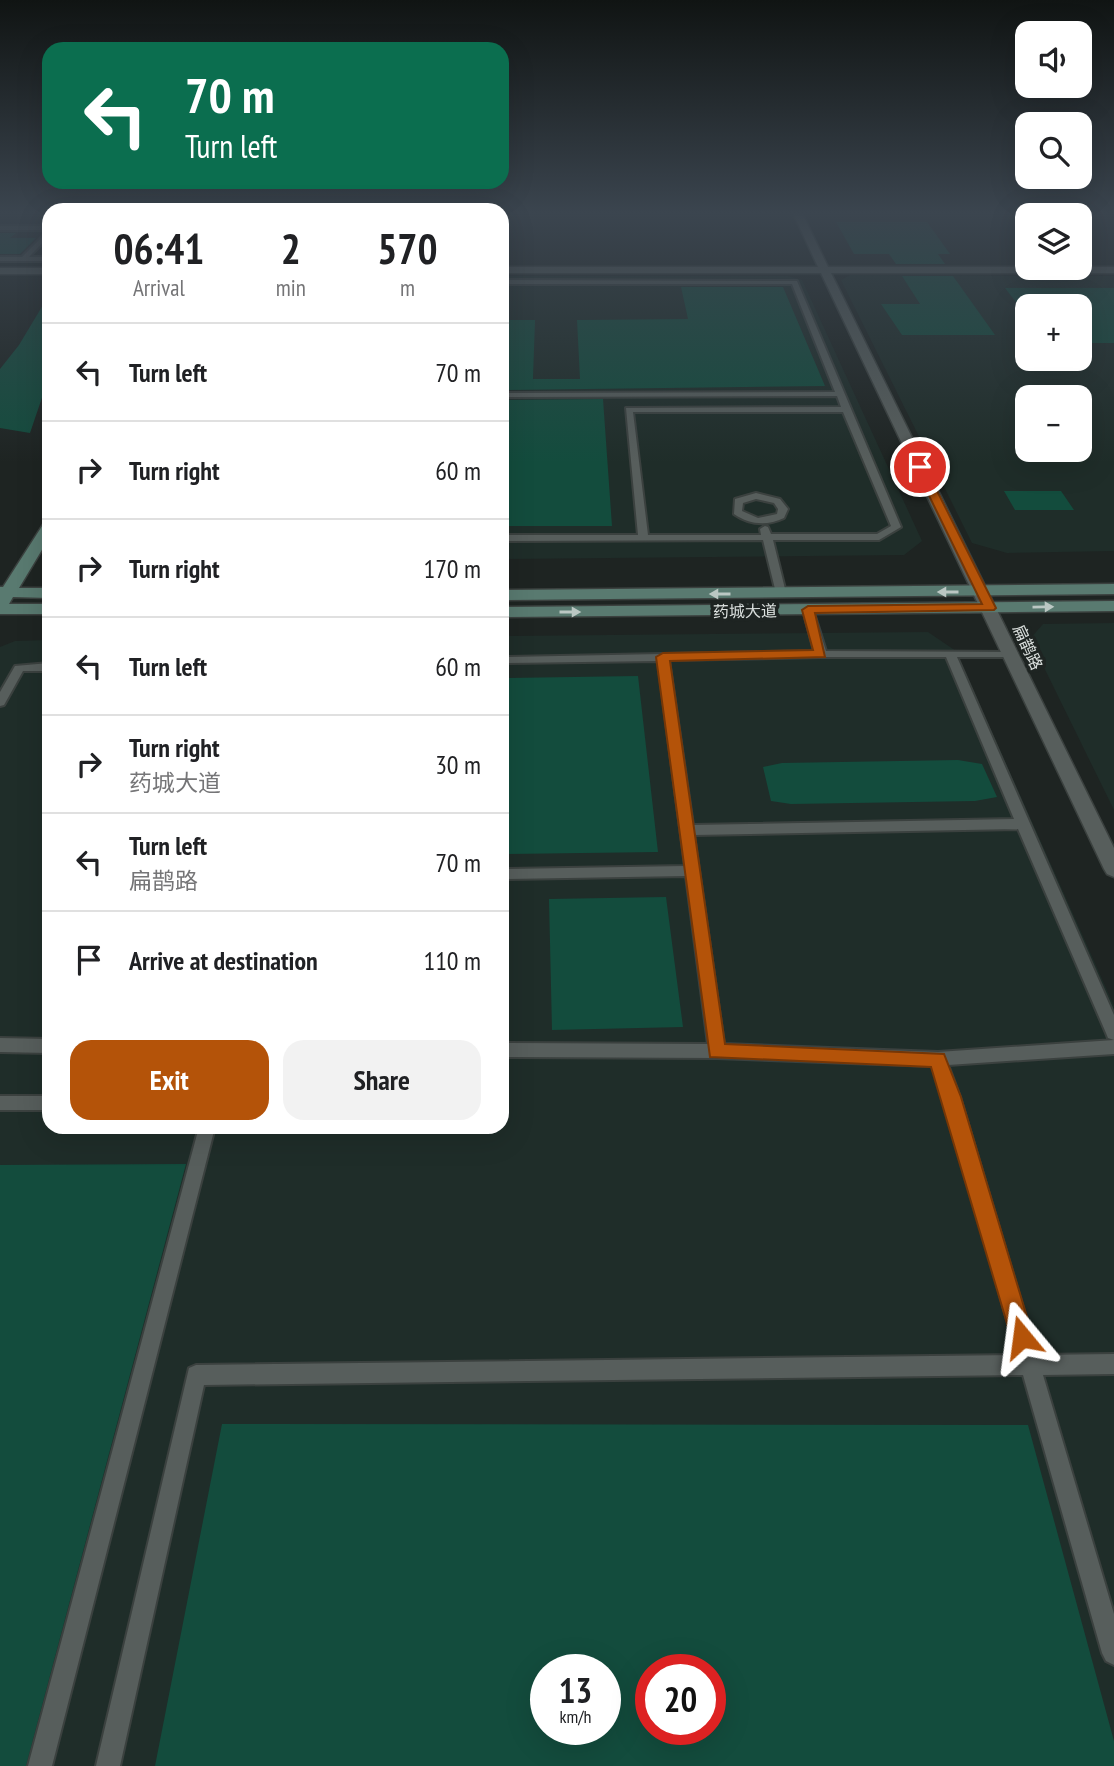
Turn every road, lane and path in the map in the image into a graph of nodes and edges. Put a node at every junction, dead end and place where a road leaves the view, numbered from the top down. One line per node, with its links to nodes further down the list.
1 (801, 297): 3 (lane)
2 (835, 297): 14 (street, 扁鹊路)
3 (841, 394): 5 (lane); 6 (lane)
4 (509, 395): 5 (lane)
5 (627, 395): 7 (lane)
6 (846, 409): 7 (lane); 10 (lane)
7 (629, 410): 12 (lane)
8 (762, 521): 10 (lane)
9 (42, 537): 18 (main road)
10 (766, 537): 12 (lane); 15 (lane)
11 (509, 538): 12 (lane)
12 (643, 538)
13 (1114, 589): 14 (main road, 药城大道)
14 (981, 591): 15 (main road, 药城大道, one-way to 15); 21 (street, 扁鹊路)
15 (781, 593): 17 (main road, 药城大道, one-way to 17)
16 (42, 594): 18 (main road)
17 (509, 596)
18 (2, 599): 20 (main road)
19 (1114, 606): 21 (main road, 药城大道, one-way to 19)
20 (42, 608)
21 (990, 608): 22 (main road, 药城大道); 26 (street, 扁鹊路)
22 (808, 610): 23 (main road, 药城大道, one-way to 22); 24 (lane)
23 (509, 612)
24 (821, 654): 25 (lane); 27 (lane)
25 (950, 654): 26 (lane); 31 (lane)
26 (1012, 654): 33 (street, 扁鹊路)
27 (663, 657): 28 (lane); 32 (lane)
28 (509, 660)
29 (42, 667): 30 (lane)
30 (0, 702)
31 (1023, 824): 32 (lane); 36 (lane)
32 (686, 830): 34 (lane)
33 (1114, 869)
34 (692, 870): 35 (lane); 41 (lane)
35 (509, 874)
36 (1114, 1033)
37 (0, 1045): 38 (lane)
38 (42, 1046)
39 (1114, 1047): 42 (lane)
40 (509, 1049): 41 (lane)
41 (717, 1051): 42 (lane)
42 (938, 1059): 46 (lane)
43 (0, 1103): 44 (lane)
44 (42, 1103)
45 (205, 1134): 49 (lane)
46 (1030, 1364): 47 (lane); 48 (lane); 50 (lane)
47 (1114, 1364)
48 (1114, 1653)
49 (40, 1766)
50 (108, 1766)

